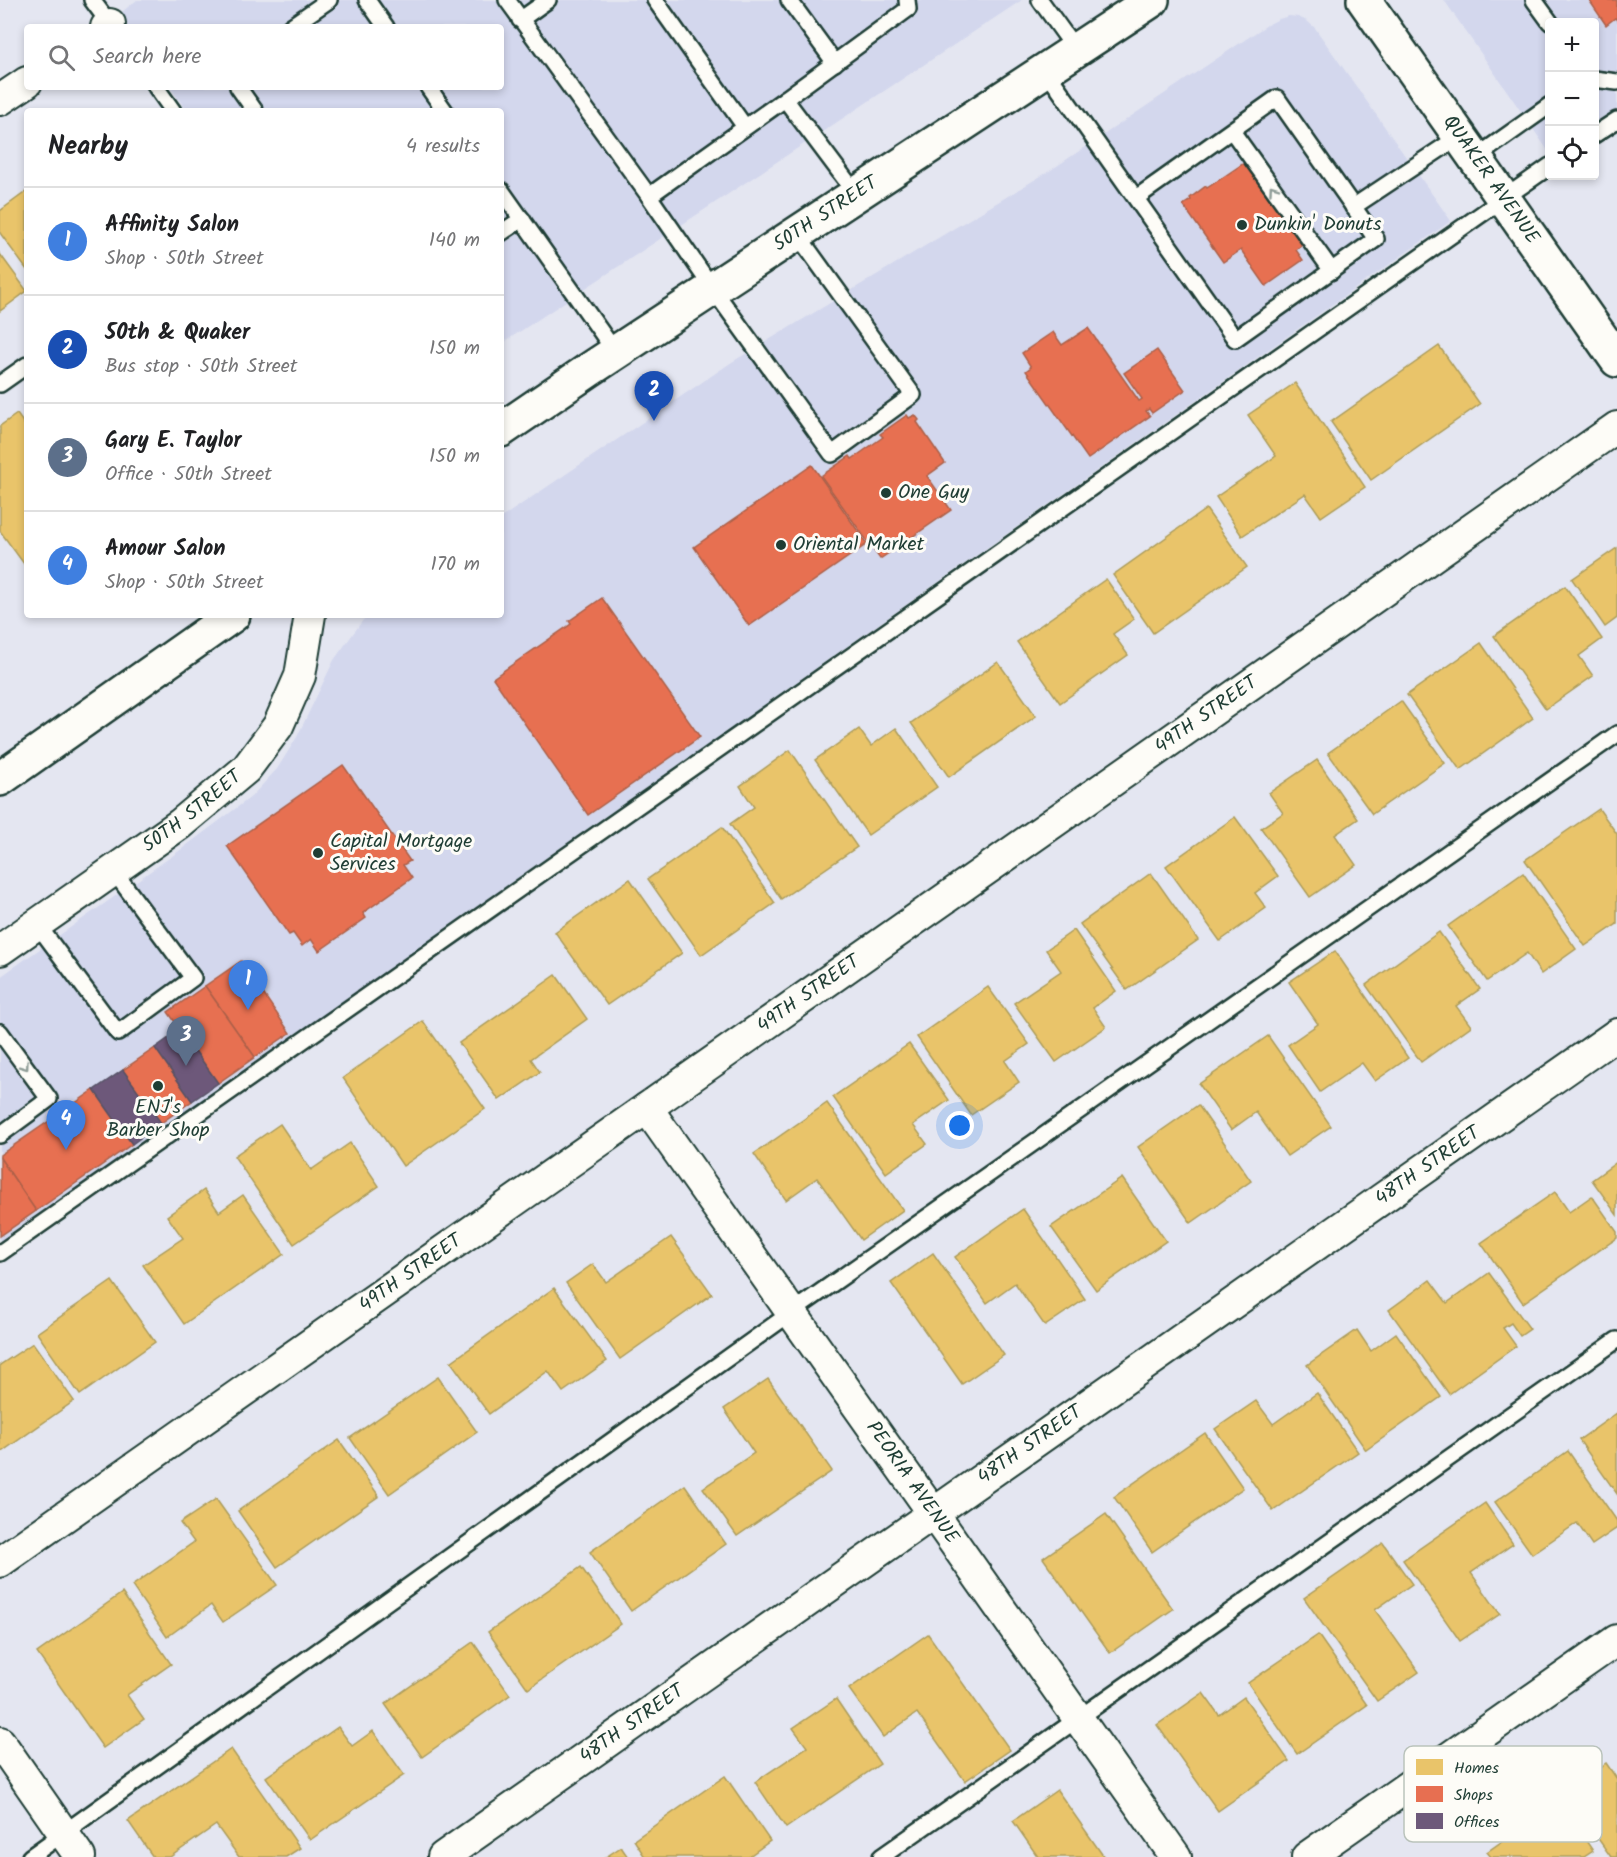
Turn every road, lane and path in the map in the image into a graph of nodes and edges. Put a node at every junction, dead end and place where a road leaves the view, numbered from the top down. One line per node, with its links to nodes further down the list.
1 (92, 0): 15 (lane)
2 (329, 0): 16 (lane)
3 (367, 0): 17 (lane)
4 (507, 0): 14 (lane)
5 (548, 0): 14 (lane)
6 (655, 0): 34 (lane)
7 (789, 0): 19 (lane)
8 (908, 0): 19 (lane)
9 (1041, 0): 18 (lane)
10 (1152, 0): 18 (main road, 50TH STREET)
11 (1364, 0): 37 (main road, QUAKER AVENUE)
12 (1534, 0): 13 (lane)
13 (1547, 18)
14 (520, 20): 40 (lane)
15 (108, 24)
16 (294, 24)
17 (384, 24)
18 (1076, 50): 20 (main road, 50TH STREET)
19 (835, 63): 27 (lane)
20 (1046, 71): 41 (main road, 50TH STREET); 42 (lane)
21 (1599, 80): 22 (lane)
22 (1617, 82)
23 (24, 84): 28 (street)
24 (158, 90): 29 (lane)
25 (240, 90): 30 (lane)
26 (430, 90): 31 (lane)
27 (785, 99): 34 (lane); 41 (lane)
28 (0, 100)
29 (171, 108)
30 (253, 108)
31 (443, 108)
32 (1545, 108): 37 (lane)
33 (1617, 120): 36 (lane)
34 (745, 127): 40 (lane)
35 (1232, 130): 42 (lane); 44 (lane); 48 (lane, one-way to 35)
36 (1599, 132)
37 (1467, 147): 43 (main road, QUAKER AVENUE); 44 (lane)
38 (1545, 169): 43 (lane)
39 (504, 194): 45 (lane)
40 (649, 195): 49 (lane)
41 (856, 195): 47 (main road, 50TH STREET)
42 (1136, 198): 48 (lane)
43 (1504, 198): 51 (main road, QUAKER AVENUE); 67 (lane)
44 (1353, 207): 48 (lane)
45 (522, 219): 46 (lane); 50 (lane)
46 (504, 232)
47 (797, 234): 49 (main road, 50TH STREET); 49 (lane)
48 (1332, 271)
49 (713, 289): 50 (main road, 50TH STREET)
50 (616, 352): 55 (main road, 50TH STREET)
51 (1617, 360)
52 (24, 367): 53 (lane)
53 (0, 384)
54 (1617, 427): 65 (street, 49TH STREET)
55 (504, 428)
56 (229, 618): 59 (main road)
57 (310, 618): 60 (street, 50TH STREET)
58 (1617, 734): 68 (lane)
59 (0, 779)
60 (113, 870): 61 (street, 50TH STREET); 61 (lane)
61 (37, 924): 62 (street, 50TH STREET)
62 (0, 950)
63 (0, 1032): 66 (lane, one-way to 66)
64 (1617, 1034): 70 (street, 48TH STREET)
65 (647, 1107): 68 (street, PEORIA AVENUE); 71 (street, 49TH STREET)
66 (0, 1135)
67 (0, 1253)
68 (792, 1312): 70 (street, PEORIA AVENUE); 77 (lane)
69 (1617, 1340): 73 (lane)
70 (934, 1513): 73 (street, PEORIA AVENUE); 79 (street, 48TH STREET)
71 (0, 1562)
72 (1617, 1640): 75 (street)
73 (1078, 1718): 80 (lane); 81 (street, PEORIA AVENUE)
74 (0, 1742): 77 (street)
75 (1466, 1746)
76 (1404, 1789): 82 (street)
77 (72, 1846): 78 (lane)
78 (30, 1857)
79 (443, 1857)
80 (881, 1857)
81 (1176, 1857)
82 (1307, 1857)

